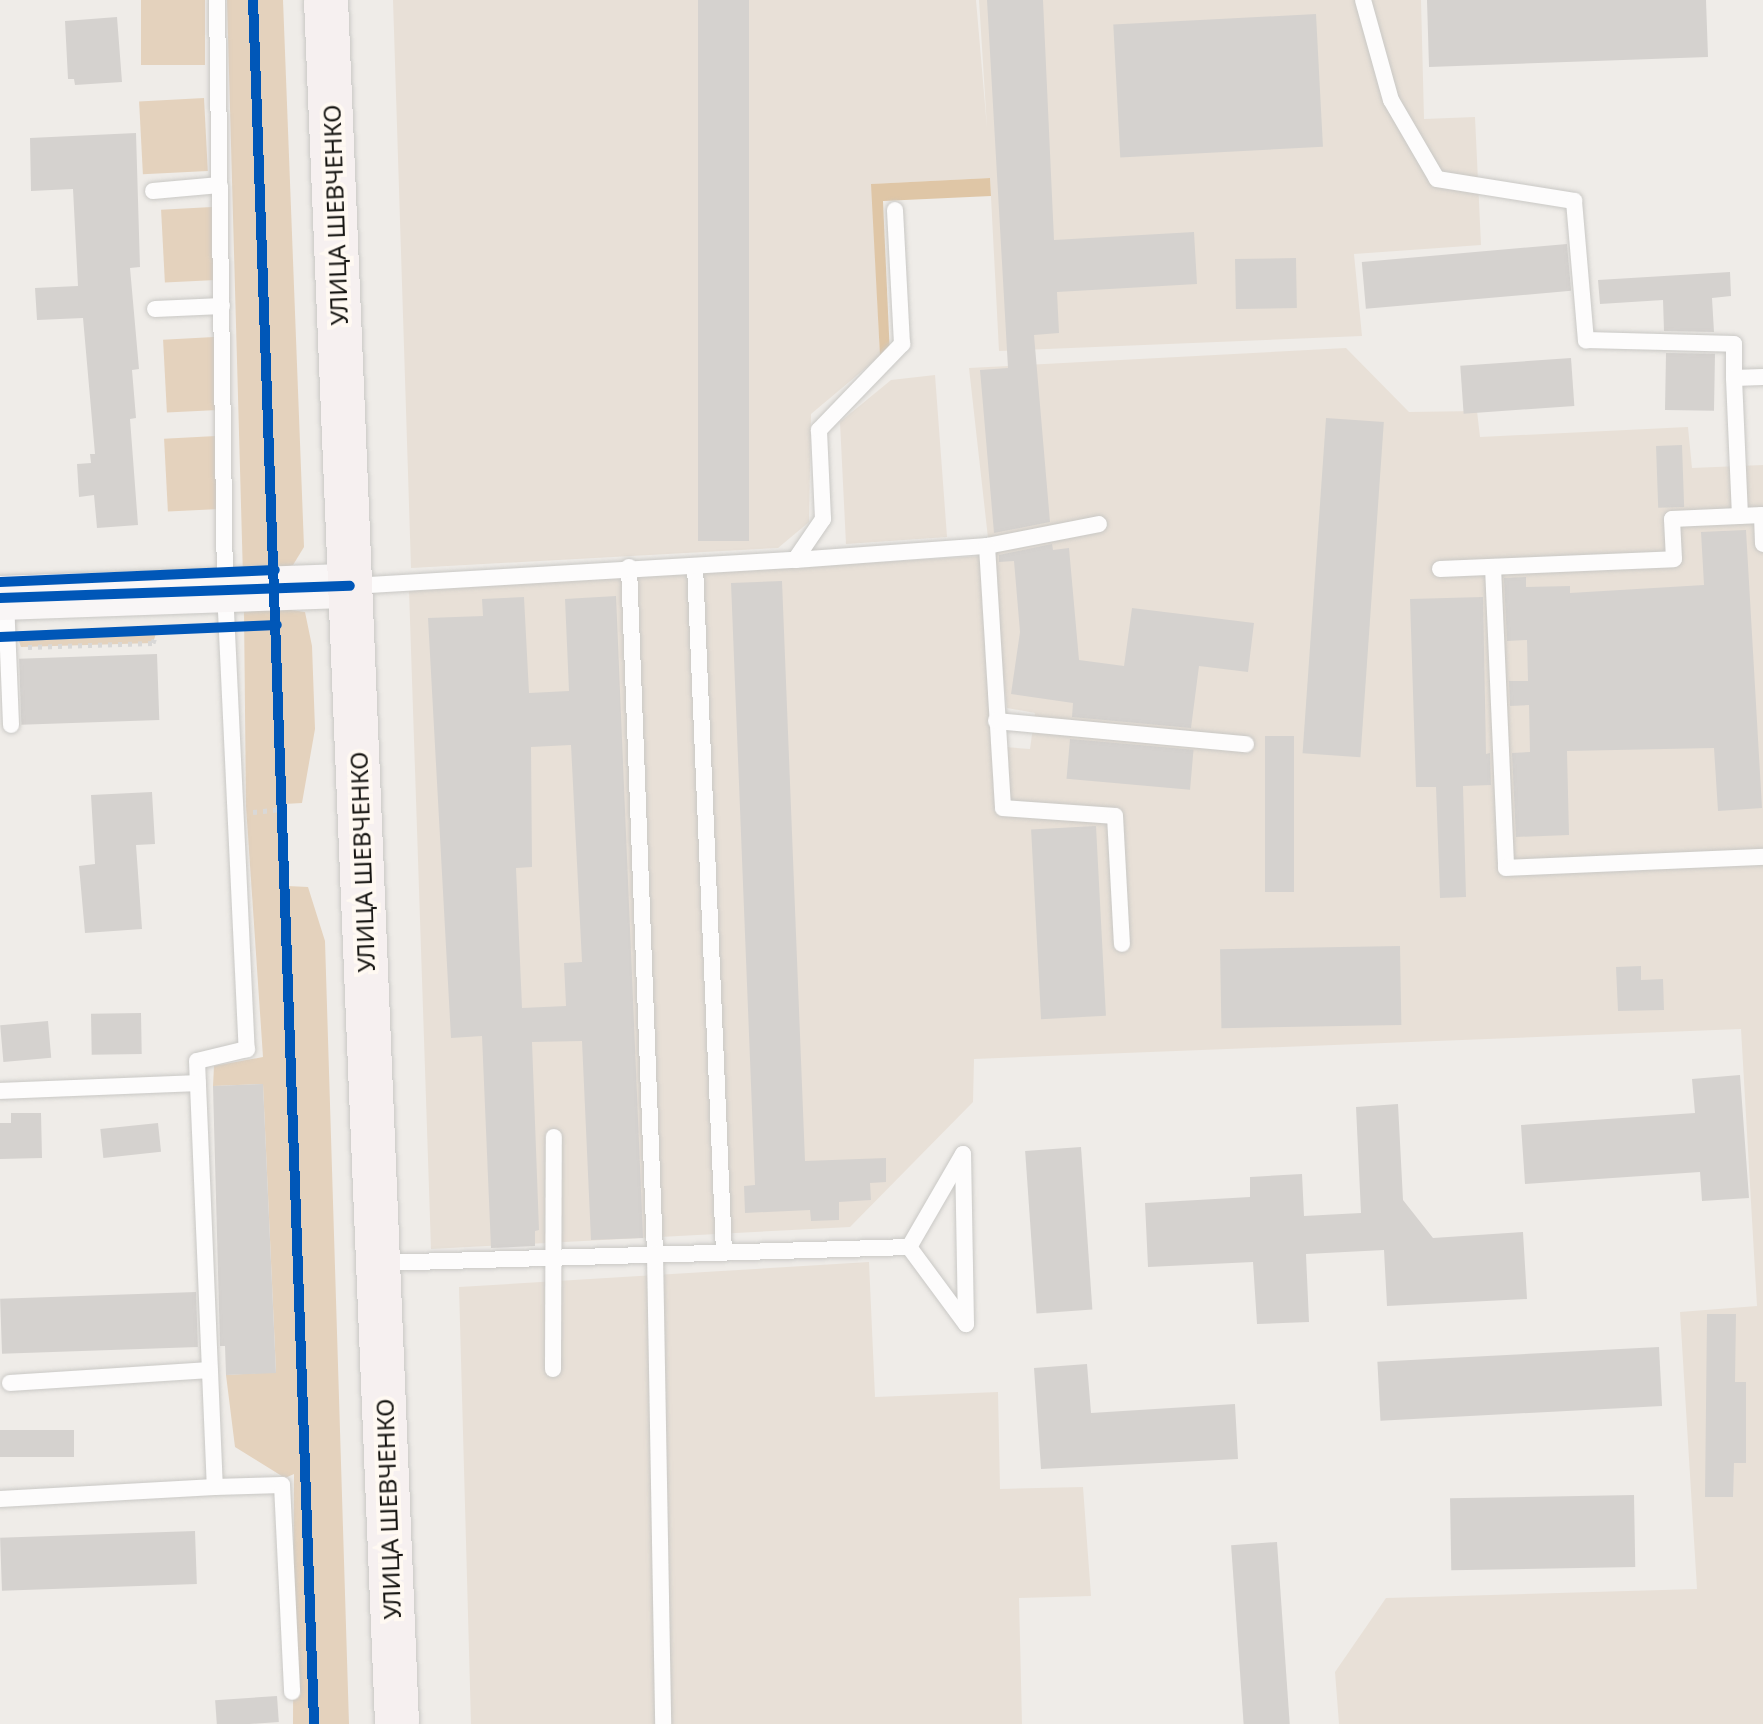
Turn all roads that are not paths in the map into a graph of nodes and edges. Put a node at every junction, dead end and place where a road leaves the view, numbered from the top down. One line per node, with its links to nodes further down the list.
1 (217, 0): 4 (lane)
2 (326, 0): 21 (main road, УЛИЦА ШЕВЧЕНКО)
3 (1363, 0): 10 (lane)
4 (220, 185): 5 (lane); 7 (lane)
5 (153, 191)
6 (895, 210): 16 (lane)
7 (222, 306): 8 (lane); 22 (lane)
8 (155, 309)
9 (1763, 377): 10 (lane)
10 (1734, 378): 11 (lane)
11 (1740, 516): 13 (lane); 19 (lane)
12 (1099, 524): 15 (lane)
13 (1763, 532): 14 (lane)
14 (1763, 544)
15 (987, 546): 16 (lane); 24 (lane)
16 (795, 560): 17 (lane)
17 (695, 566): 18 (lane); 33 (lane)
18 (629, 567): 21 (lane); 34 (lane)
19 (1493, 567): 20 (lane); 27 (lane)
20 (1440, 569)
21 (350, 586): 22 (street); 36 (main road, УЛИЦА ШЕВЧЕНКО)
22 (225, 590): 23 (street); 29 (lane)
23 (8, 617): 25 (lane)
24 (996, 721): 26 (lane); 28 (lane)
25 (11, 725)
26 (1246, 744)
27 (1763, 857)
28 (1122, 944)
29 (198, 1083): 30 (lane); 38 (lane)
30 (0, 1091)
31 (554, 1137): 35 (lane)
32 (909, 1247): 32 (lane); 33 (lane)
33 (724, 1252): 34 (lane)
34 (655, 1254): 35 (lane); 44 (lane)
35 (552, 1257): 36 (lane); 37 (lane)
36 (378, 1263): 43 (main road, УЛИЦА ШЕВЧЕНКО)
37 (553, 1369)
38 (210, 1370): 39 (lane); 40 (lane)
39 (10, 1383)
40 (215, 1487): 41 (lane); 42 (lane)
41 (0, 1499)
42 (292, 1692)
43 (397, 1724)
44 (663, 1724)

